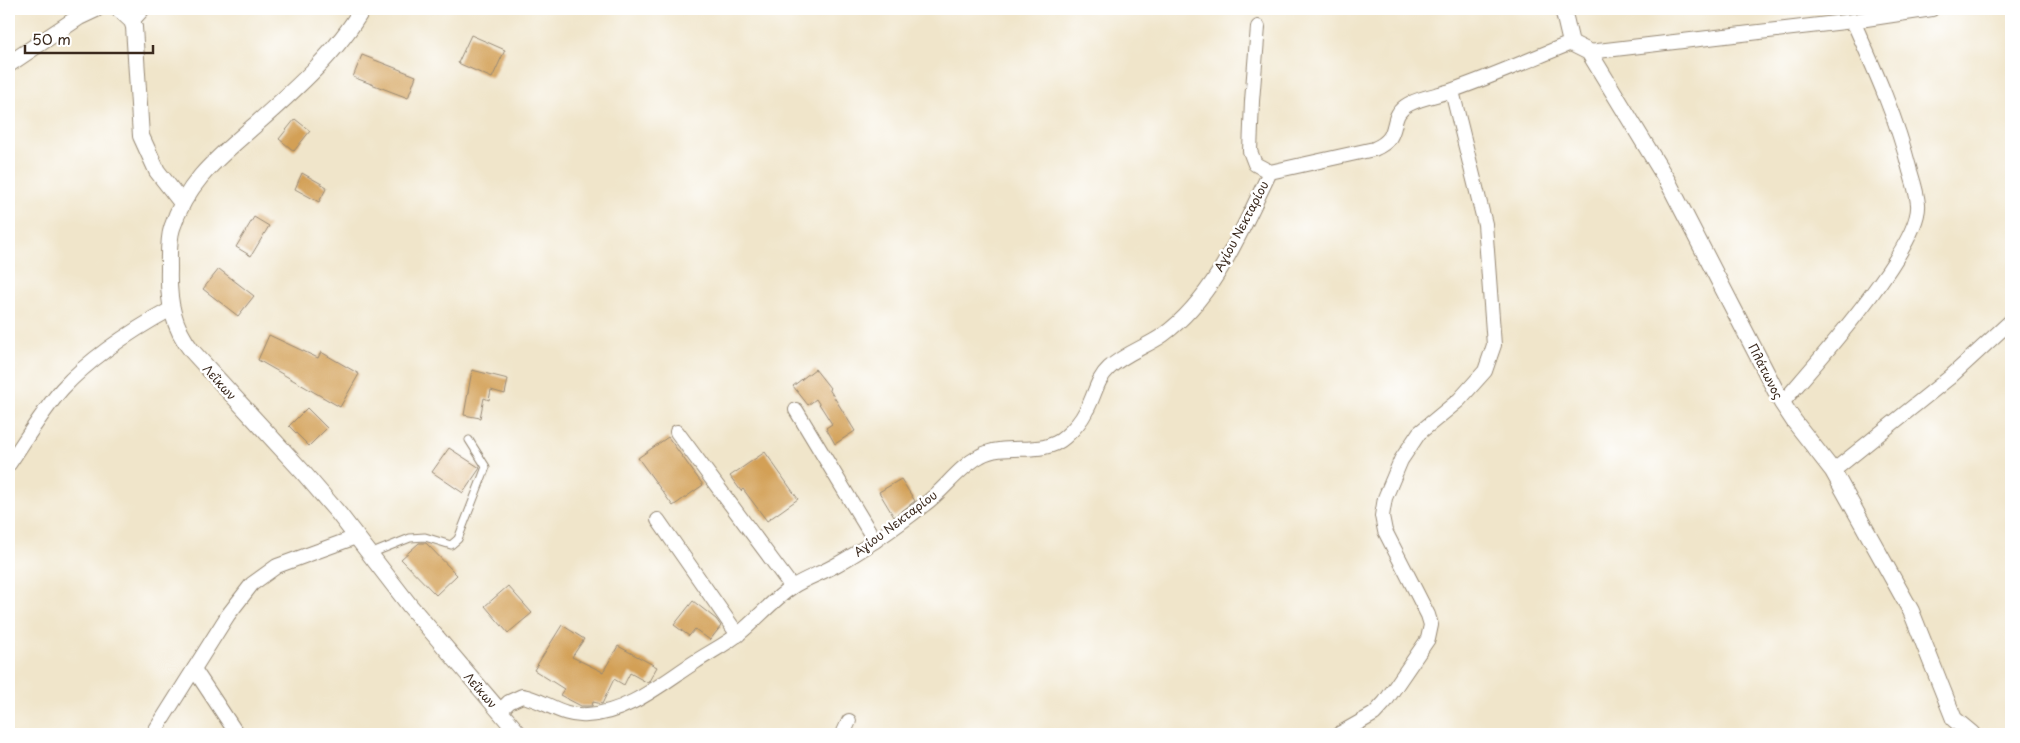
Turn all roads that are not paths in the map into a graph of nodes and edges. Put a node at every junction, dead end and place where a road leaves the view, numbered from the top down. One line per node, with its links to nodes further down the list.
1 (96, 9): 11 (street)
2 (119, 9): 6 (street)
3 (362, 9): 14 (street, Λεΐκων)
4 (1563, 9): 9 (street)
5 (1928, 9): 7 (street)
6 (137, 15): 14 (street)
7 (1853, 21): 10 (street); 17 (street)
8 (1258, 27): 13 (street)
9 (1571, 44): 10 (street); 12 (street, Αγίου Νεκταρίου)
10 (1589, 52): 17 (street, Πλάτωνος)
11 (9, 64)
12 (1452, 91): 13 (street, Αγίου Νεκταρίου); 32 (street)
13 (1270, 172): 25 (street, Αγίου Νεκταρίου)
14 (182, 203): 15 (street, Λεΐκων)
15 (171, 309): 21 (street); 24 (street, Λεΐκων)
16 (2011, 321): 22 (street)
17 (1782, 403): 22 (street, Πλάτωνος)
18 (796, 410): 25 (street)
19 (677, 432): 27 (street)
20 (469, 440): 26 (lane)
21 (9, 464)
22 (1833, 471): 37 (street, Πλάτωνος)
23 (658, 520): 28 (street)
24 (356, 537): 26 (street, Λεΐκων); 29 (street)
25 (874, 540): 27 (street, Αγίου Νεκταρίου)
26 (369, 554): 30 (street, Λεΐκων)
27 (792, 587): 28 (street, Αγίου Νεκταρίου)
28 (738, 635): 30 (street, Αγίου Νεκταρίου)
29 (194, 670): 33 (street); 34 (street)
30 (500, 711): 35 (street, Λεΐκων)
31 (849, 721): 36 (street)
32 (1342, 733)
33 (153, 734)
34 (237, 734)
35 (519, 734)
36 (843, 734)
37 (1972, 734)

